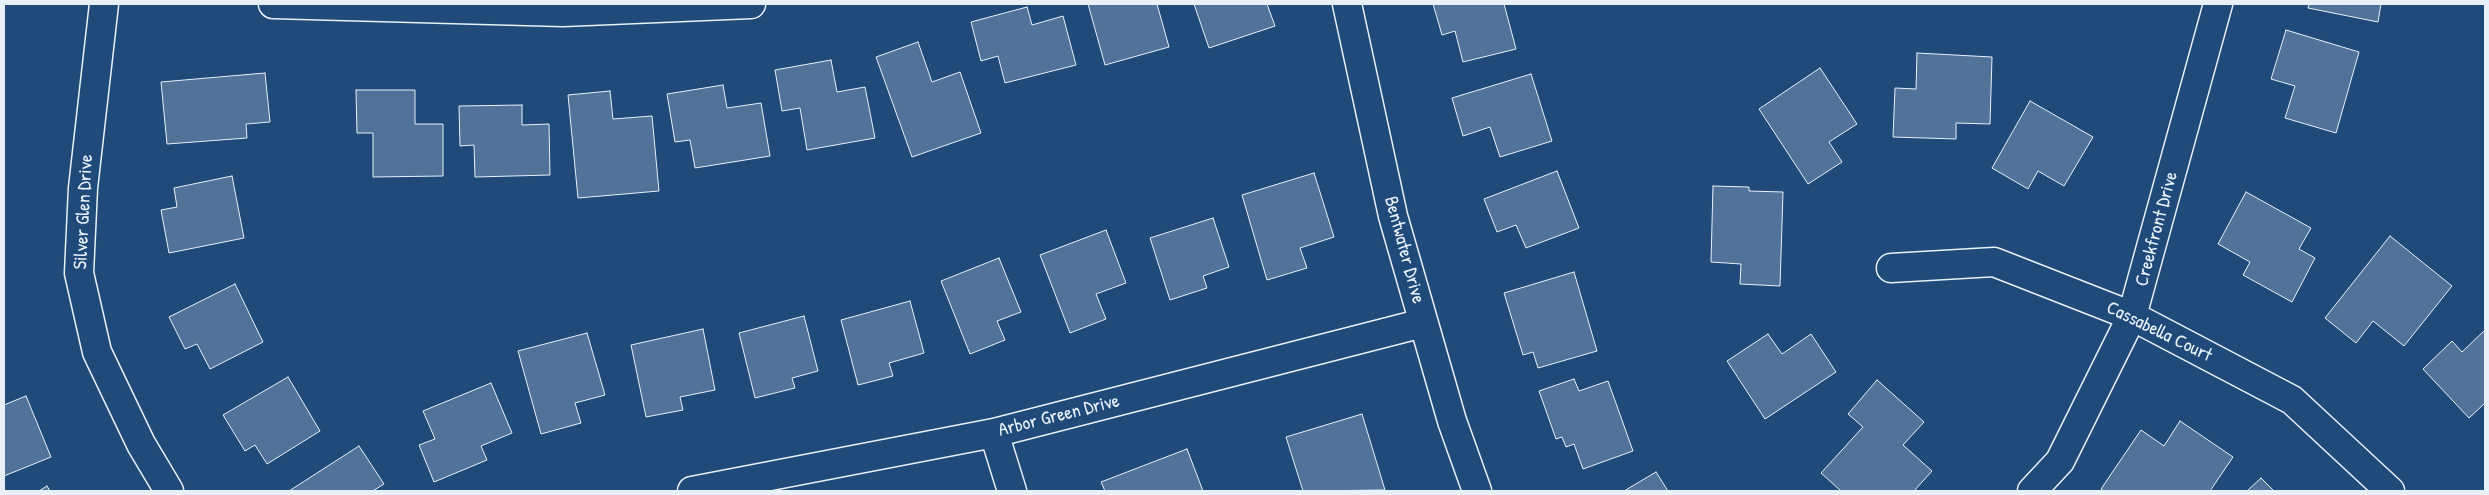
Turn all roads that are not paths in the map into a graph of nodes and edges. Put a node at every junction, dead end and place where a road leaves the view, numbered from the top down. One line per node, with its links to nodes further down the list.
1 (104, 4): 11 (street, Silver Glen Drive)
2 (273, 4): 6 (street)
3 (751, 4): 6 (street)
4 (1347, 4): 9 (street, Bentwater Drive)
5 (2218, 4): 8 (street, Creekfront Drive)
6 (562, 8)
7 (1891, 268): 8 (street, Cassabella Court)
8 (2132, 316): 15 (street, Creekfront Drive); 16 (street, Cassabella Court)
9 (1423, 323): 10 (street, Arbor Green Drive); 14 (street, Bentwater Drive)
10 (994, 433): 12 (street, Arbor Green Drive); 13 (street)
11 (169, 491)
12 (692, 491)
13 (1012, 491)
14 (1477, 491)
15 (2032, 491)
16 (2390, 491)

